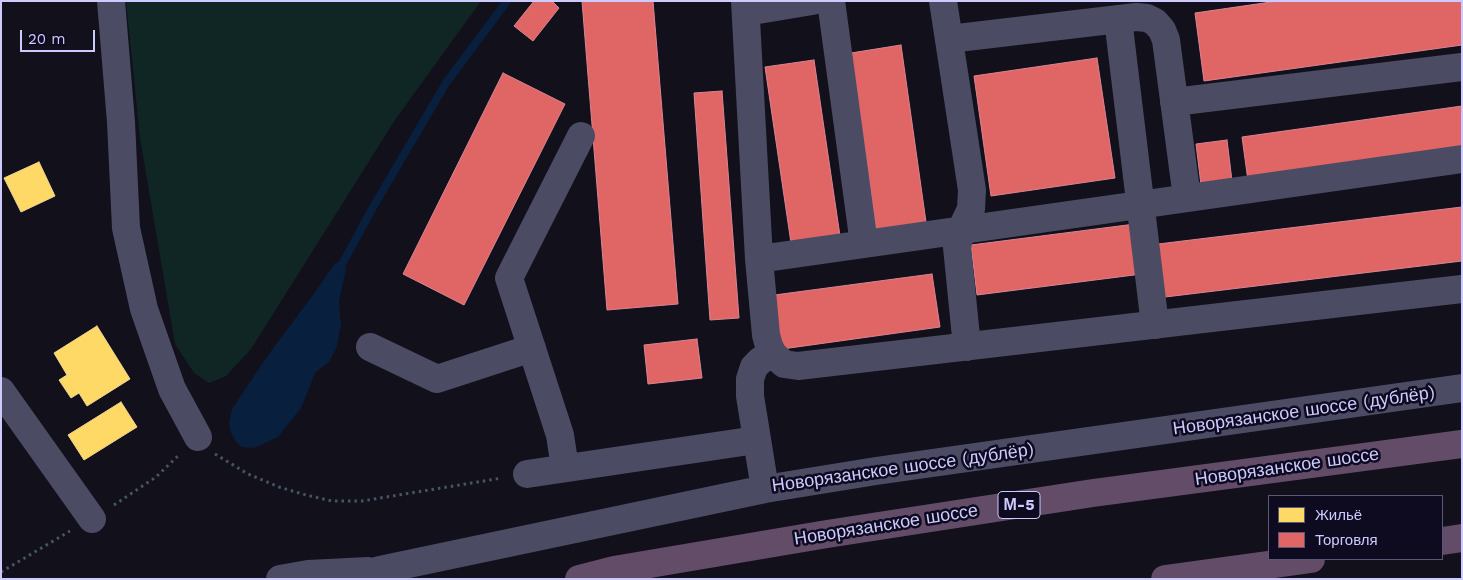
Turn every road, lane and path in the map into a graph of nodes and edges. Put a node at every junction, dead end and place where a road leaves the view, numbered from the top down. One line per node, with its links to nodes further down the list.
1 (111, 1): 25 (street)
2 (812, 1): 5 (street)
3 (831, 1): 15 (street)
4 (943, 1): 7 (street)
5 (745, 7): 16 (street)
6 (1118, 19): 7 (street); 9 (street); 13 (street)
7 (948, 39): 14 (street)
8 (1462, 67): 9 (street)
9 (1174, 102): 12 (street)
10 (581, 136): 21 (street)
11 (1462, 159): 12 (street)
12 (1187, 198): 13 (street)
13 (1140, 205): 14 (street); 18 (street)
14 (961, 230): 15 (street); 20 (street)
15 (864, 244): 16 (street)
16 (758, 259): 22 (street)
17 (1462, 289): 18 (street)
18 (1155, 325): 20 (street)
19 (370, 347): 21 (street)
20 (967, 347): 22 (street)
21 (532, 348): 28 (street)
22 (773, 354): 26 (street)
23 (1462, 388): 30 (street, Новорязанское шоссе (дублёр))
24 (1, 391): 31 (street)
25 (198, 437): 29 (path)
26 (756, 440): 28 (street); 30 (street)
27 (1462, 444): 38 (highway, Новорязанское шоссе / М-5)
28 (565, 468): 29 (street)
29 (527, 474)
30 (764, 489): 35 (street, Новорязанское шоссе (дублёр))
31 (92, 519)
32 (1462, 538): 33 (highway)
33 (1443, 541)
34 (1304, 560): 39 (highway)
35 (380, 570): 36 (street); 37 (street, Новорязанское шоссе (дублёр))
36 (280, 579)
37 (349, 579)
38 (579, 579)
39 (1165, 579)

